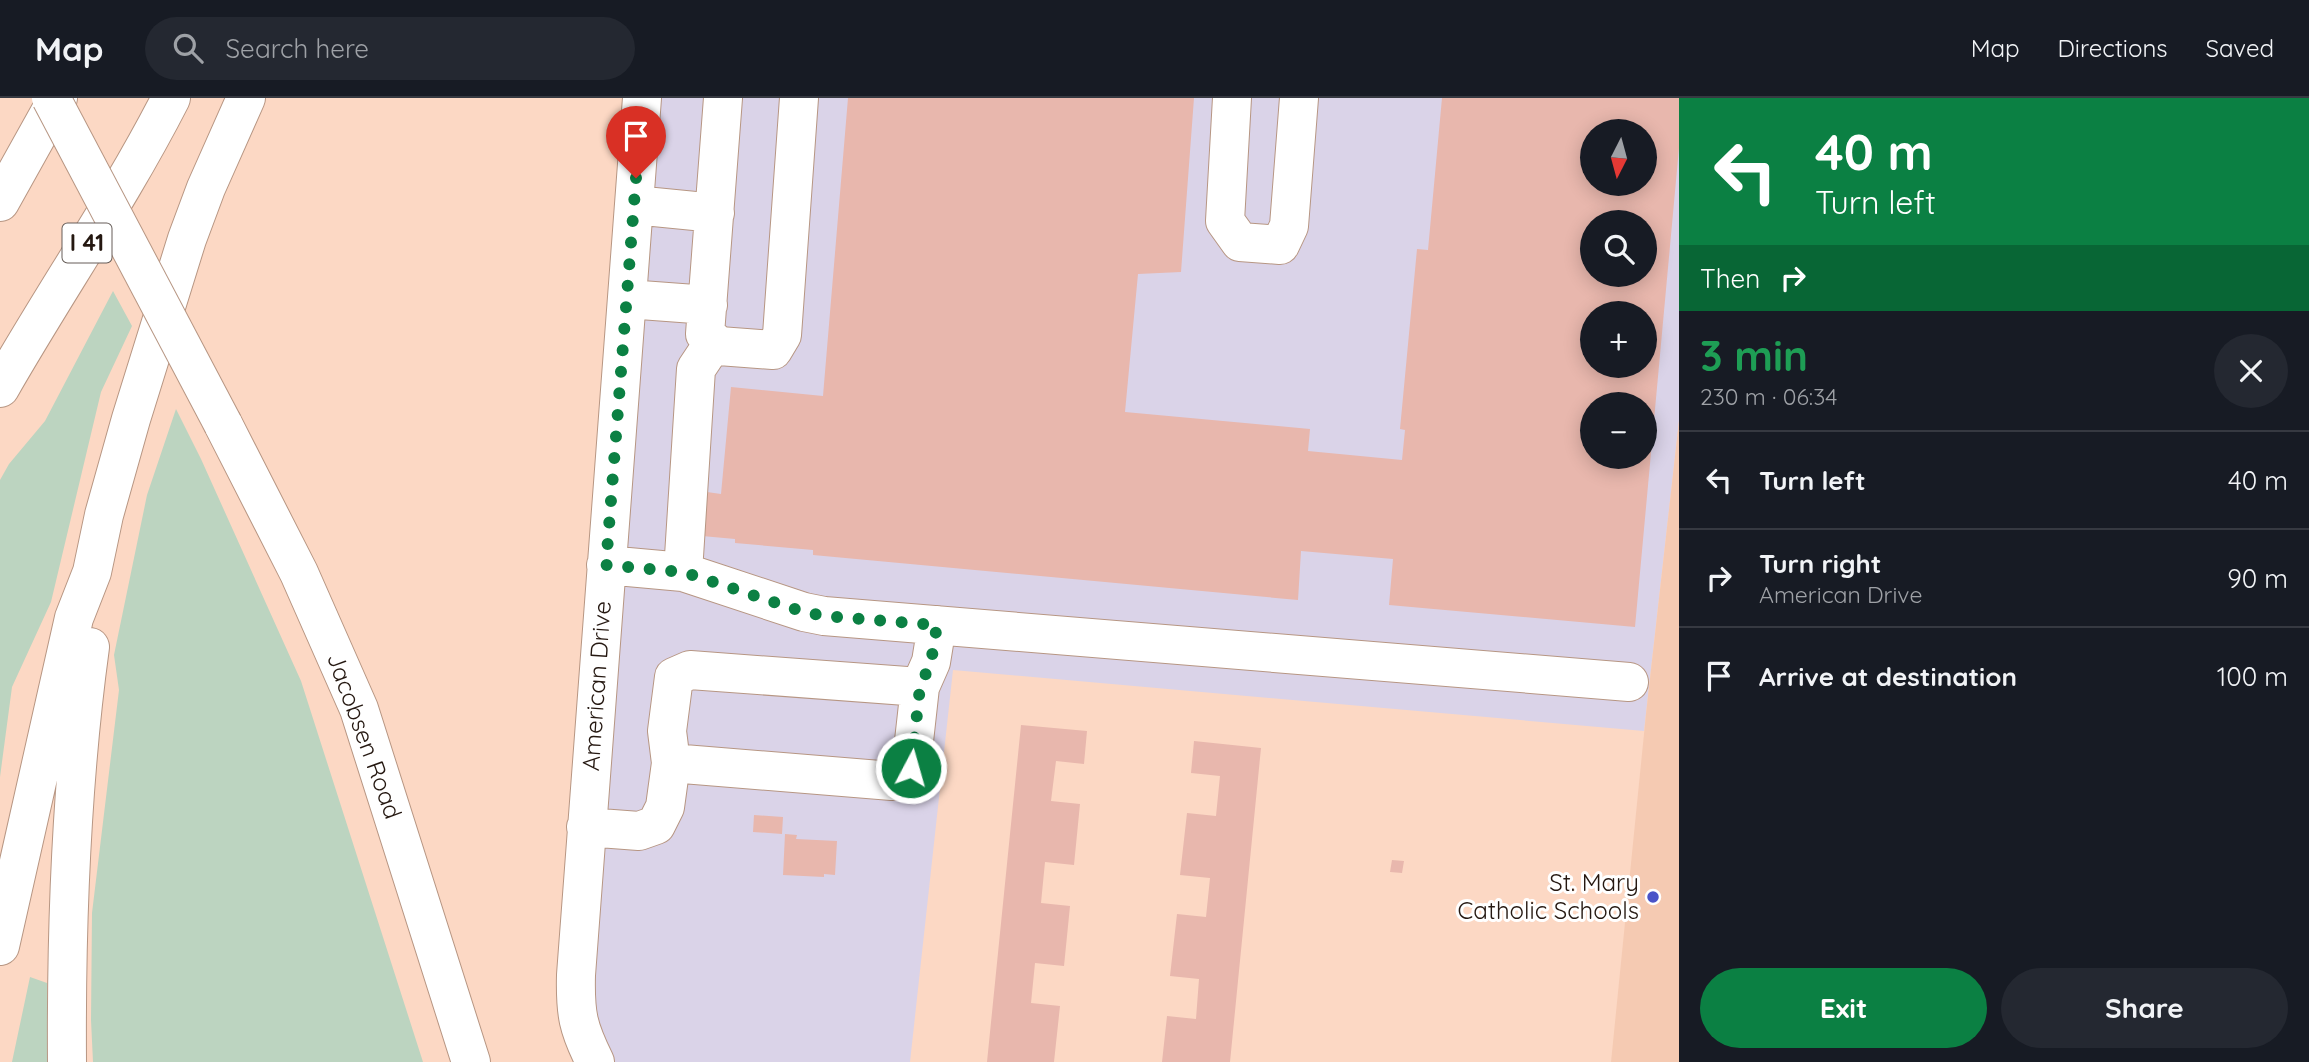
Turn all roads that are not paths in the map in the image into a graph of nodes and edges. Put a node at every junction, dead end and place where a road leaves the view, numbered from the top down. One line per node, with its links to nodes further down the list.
1 (51, 98): 28 (main road, Jacobsen Road, bridge)
2 (58, 98): 10 (main road)
3 (171, 98): 17 (main road, I 41)
4 (246, 98): 19 (main road)
5 (642, 98): 12 (main road, American Drive)
6 (723, 98): 13 (main road)
7 (799, 98): 16 (main road)
8 (1232, 98): 9 (main road)
9 (1299, 98)
10 (11, 172): 11 (main road)
11 (0, 202)
12 (634, 205): 13 (main road); 14 (main road, American Drive)
13 (715, 213): 15 (main road)
14 (627, 299): 15 (main road); 18 (main road, American Drive)
15 (708, 305): 16 (main road)
16 (714, 342): 20 (main road)
17 (0, 388)
18 (606, 565): 20 (main road); 25 (main road, American Drive)
19 (92, 572): 26 (main road); 27 (main road)
20 (683, 572): 21 (main road)
21 (937, 625): 22 (main road); 23 (main road)
22 (1629, 682)
23 (920, 687): 24 (main road); 24 (main road)
24 (671, 762): 25 (main road)
25 (586, 827): 29 (main road, American Drive)
26 (0, 946)
27 (67, 1062)
28 (471, 1062)
29 (595, 1062)

